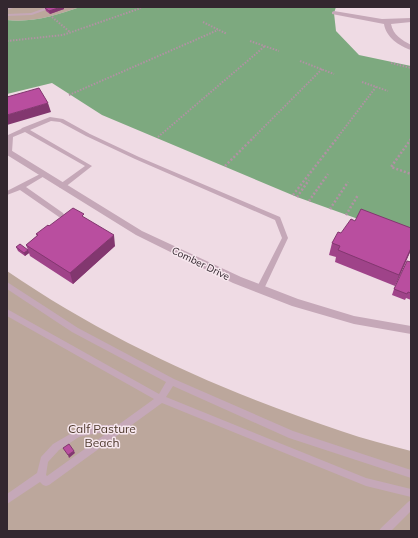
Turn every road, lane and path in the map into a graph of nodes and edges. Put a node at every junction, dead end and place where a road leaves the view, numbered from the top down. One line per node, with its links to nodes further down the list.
1 (14, 7): 4 (lane)
2 (52, 7): 6 (lane)
3 (141, 8): 12 (path)
4 (7, 9)
5 (334, 13): 10 (street)
6 (7, 15)
7 (52, 16): 12 (path)
8 (411, 20): 10 (street)
9 (203, 22): 11 (path)
10 (387, 22): 17 (street)
11 (218, 30): 13 (path); 27 (path)
12 (70, 32): 14 (path)
13 (227, 34)
14 (7, 41)
15 (250, 41): 16 (path)
16 (265, 46): 18 (path); 29 (path)
17 (411, 48)
18 (278, 51)
19 (300, 61): 22 (path)
20 (391, 64): 21 (path)
21 (411, 68)
22 (322, 70): 23 (path); 32 (path)
23 (334, 74)
24 (362, 82): 25 (path)
25 (376, 87): 26 (path); 41 (path)
26 (388, 91)
27 (69, 95)
28 (24, 129): 31 (lane); 38 (lane); 49 (lane)
29 (158, 137)
30 (411, 139): 35 (path)
31 (8, 153): 33 (street, Comber Drive)
32 (225, 166)
33 (44, 174): 38 (street, Comber Drive); 39 (lane)
34 (328, 174): 44 (path)
35 (411, 174)
36 (309, 180): 43 (path)
37 (348, 182): 45 (path)
38 (62, 186): 49 (street, Comber Drive)
39 (21, 187): 40 (lane); 47 (lane)
40 (7, 193)
41 (293, 195)
42 (358, 195): 46 (path)
43 (297, 197)
44 (309, 201)
45 (330, 209)
46 (346, 214)
47 (61, 215)
48 (7, 285): 52 (lane)
49 (260, 289): 51 (street, Comber Drive)
50 (7, 312): 53 (lane)
51 (411, 330)
52 (171, 381): 53 (lane); 55 (lane)
53 (161, 399): 54 (lane); 57 (lane)
54 (119, 429): 56 (lane); 56 (lane)
55 (411, 474)
56 (43, 479): 58 (lane)
57 (411, 493)
58 (7, 499)
59 (411, 505): 60 (lane)
60 (384, 531)

